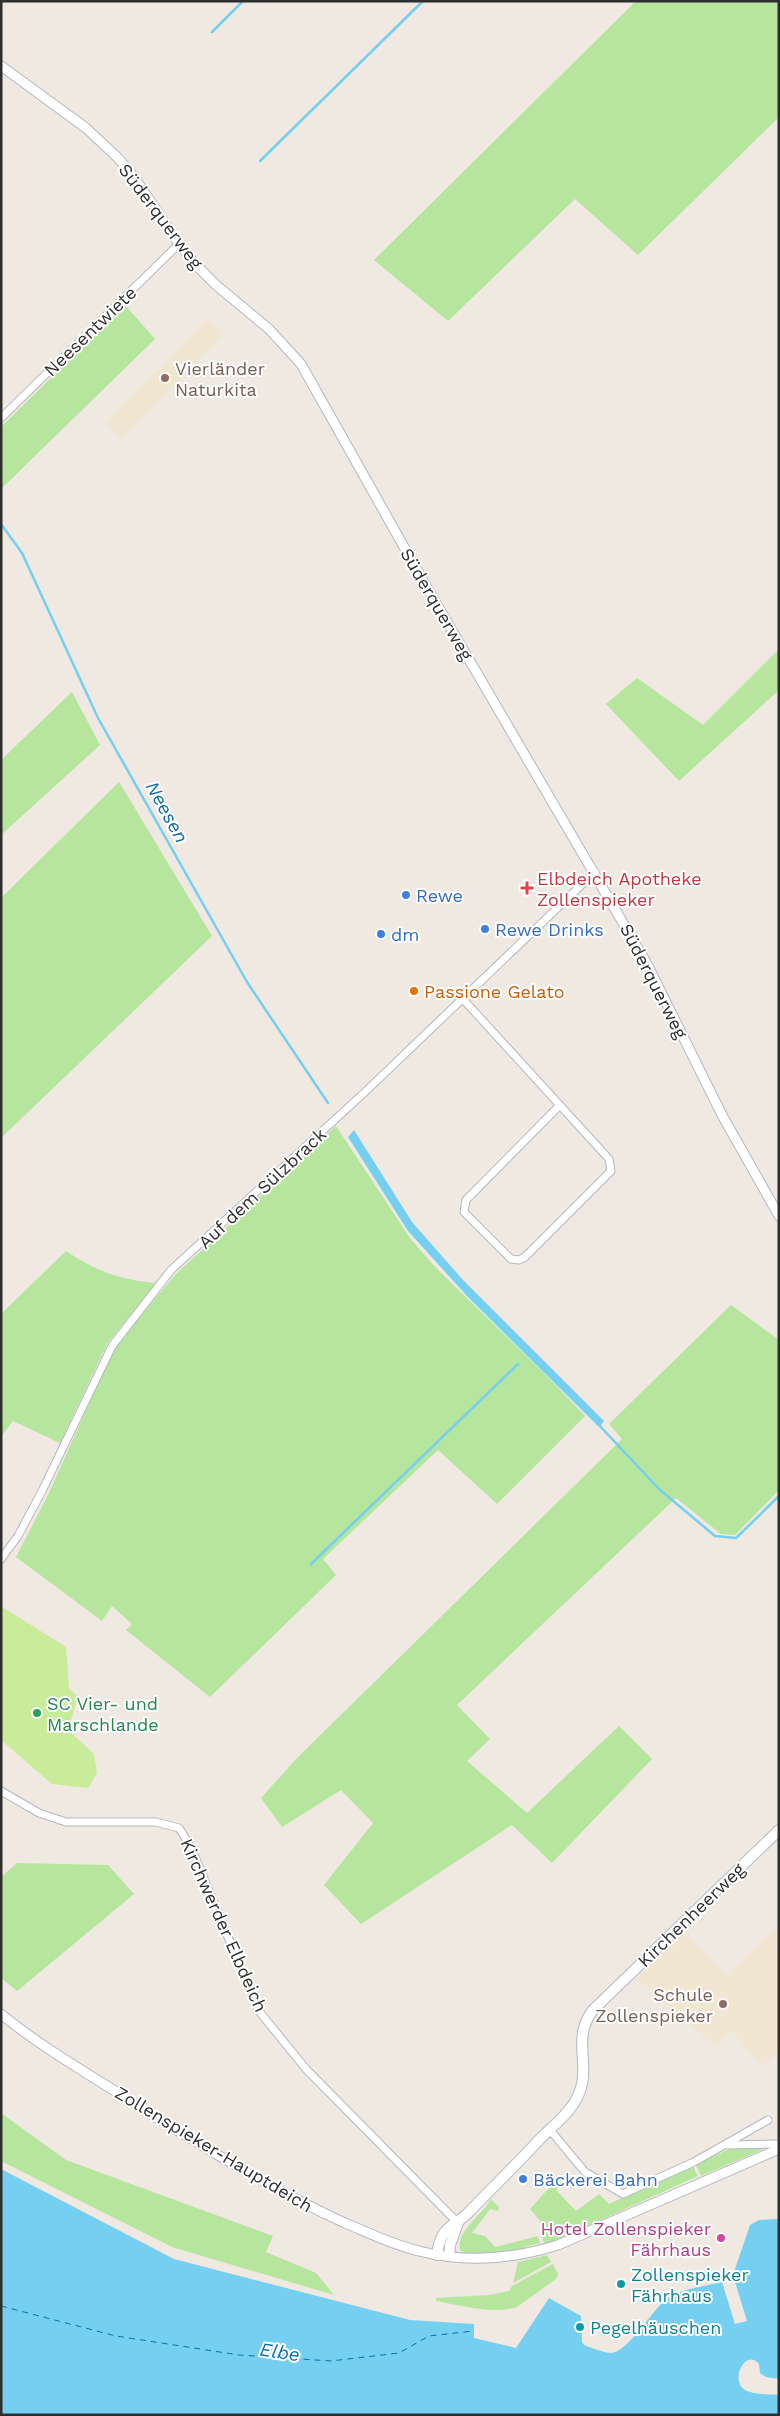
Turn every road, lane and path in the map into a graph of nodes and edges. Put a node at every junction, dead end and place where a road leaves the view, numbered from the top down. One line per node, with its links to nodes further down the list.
1 (1, 66): 2 (street, Süderquerweg)
2 (179, 244): 3 (street, Neesentwiete); 4 (street, Süderquerweg)
3 (1, 418)
4 (595, 872): 5 (street, Auf dem Sülzbrack); 7 (street, Süderquerweg)
5 (462, 998): 6 (street); 8 (street, Auf dem Sülzbrack)
6 (559, 1106): 6 (street)
7 (779, 1216)
8 (1, 1559)
9 (1, 1792): 17 (street, Kirchwerder Elbdeich)
10 (779, 1830): 13 (main road, Kirchenheerweg)
11 (1, 2014): 18 (street, Zollenspieker-Hauptdeich)
12 (768, 2120): 15 (street)
13 (550, 2130): 15 (street); 17 (main road, Kirchenheerweg)
14 (779, 2144): 15 (street)
15 (727, 2145)
16 (779, 2149): 19 (street, Zollenspieker-Hauptdeich)
17 (458, 2223): 18 (main road, Kirchenheerweg); 19 (main road, Kirchenheerweg)
18 (437, 2255): 19 (street, Zollenspieker-Hauptdeich)
19 (449, 2256)

